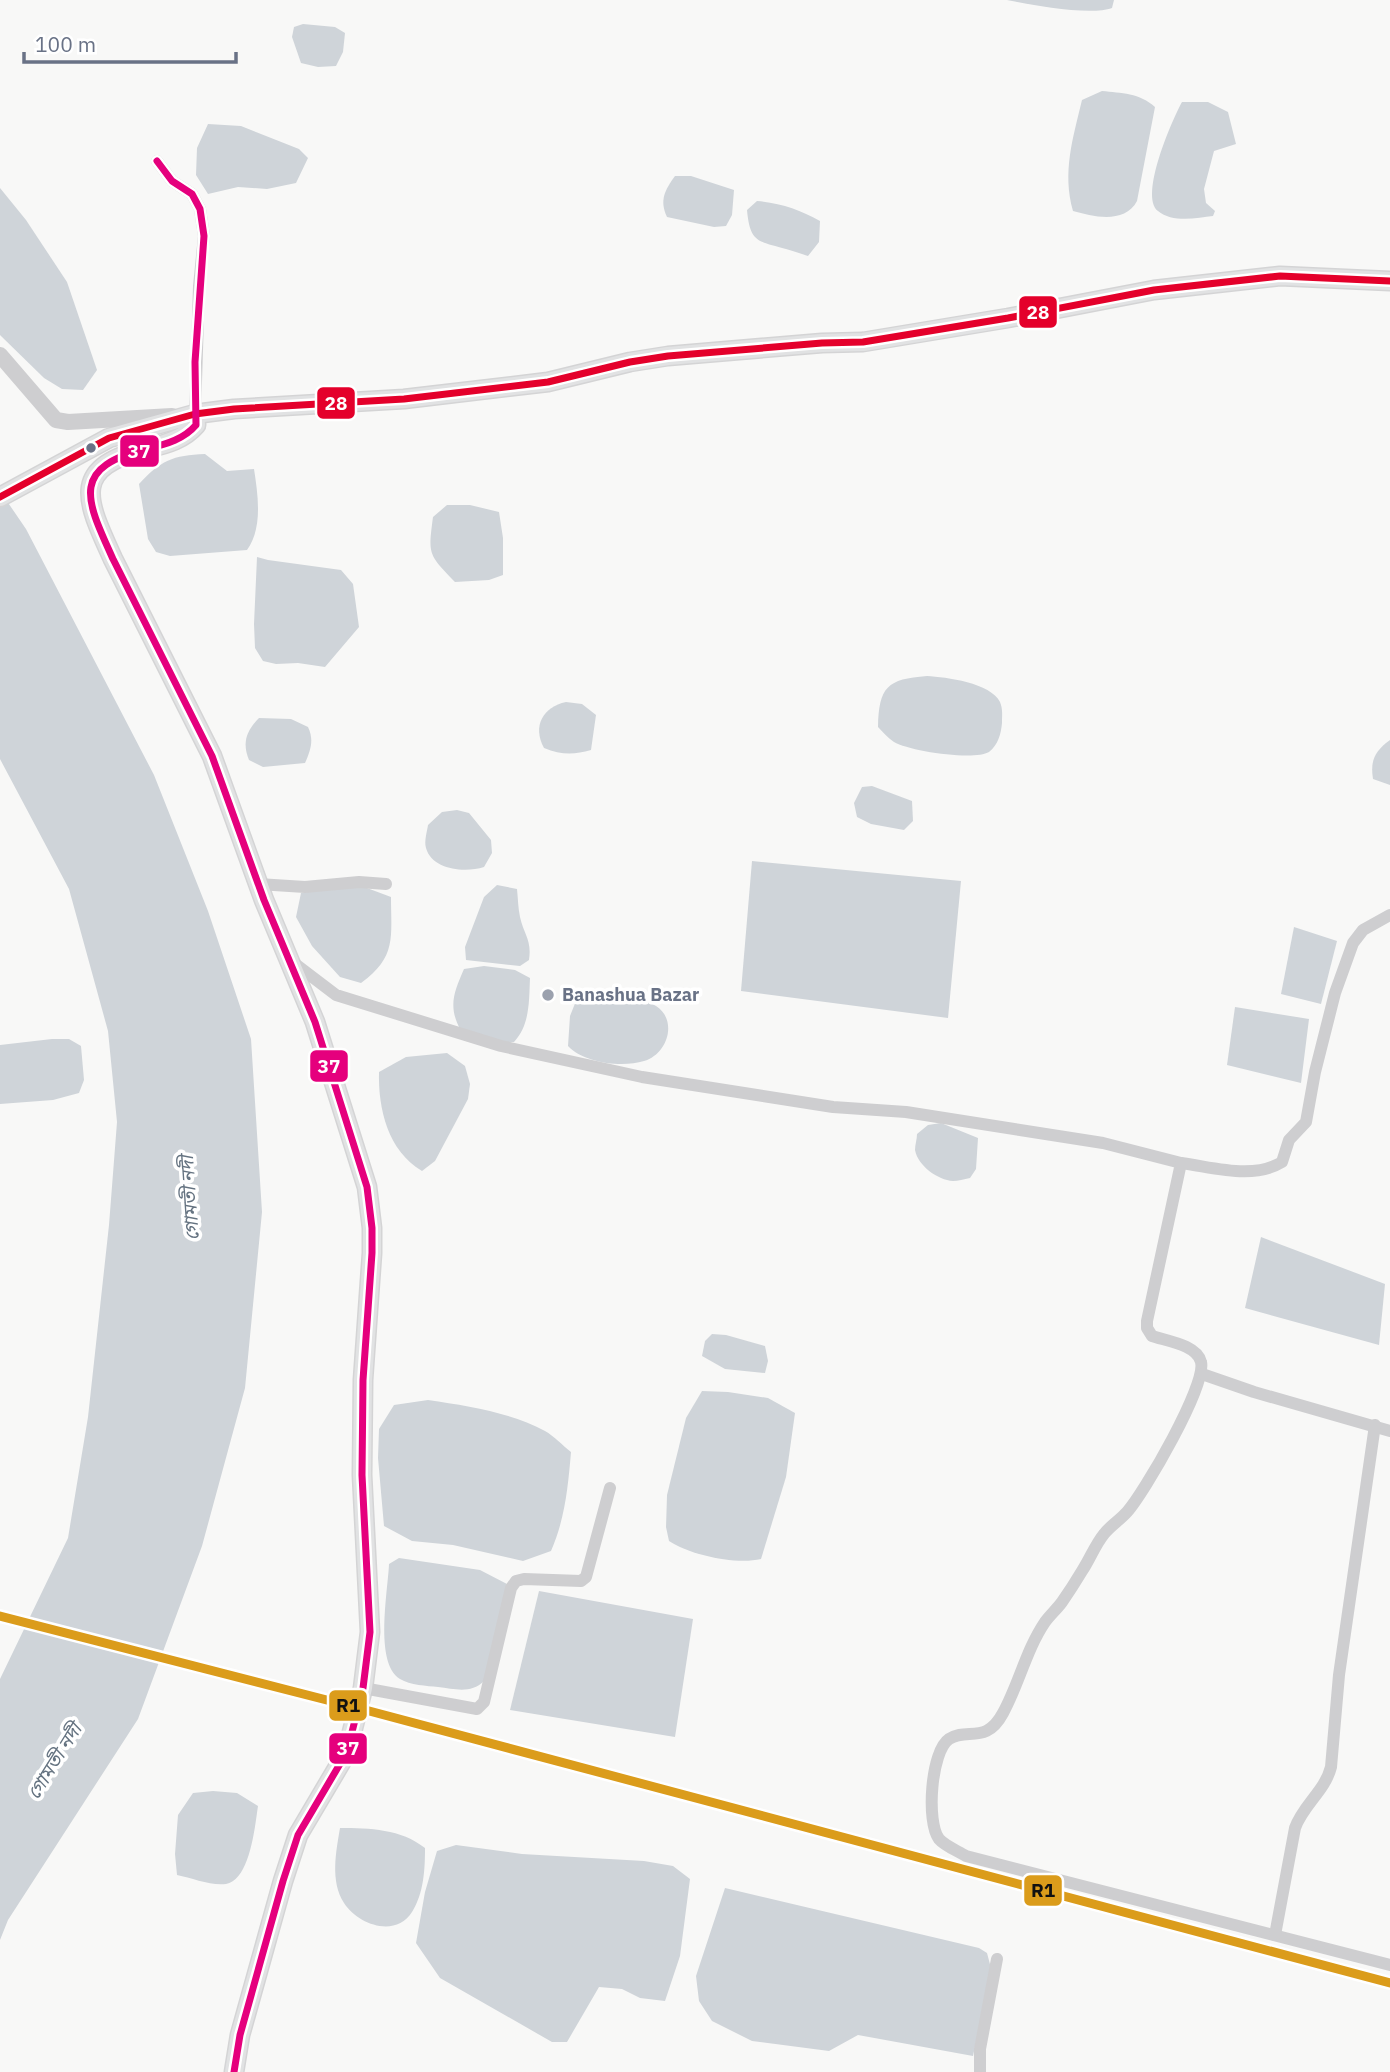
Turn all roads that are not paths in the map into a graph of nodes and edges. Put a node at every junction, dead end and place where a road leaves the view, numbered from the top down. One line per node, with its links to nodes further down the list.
1 (156, 161): 4 (street)
2 (1390, 281): 4 (main road)
3 (0, 355): 4 (street)
4 (195, 414): 5 (main road); 6 (main road)
5 (0, 497)
6 (258, 884): 7 (street); 9 (main road)
7 (386, 884)
8 (1390, 915): 10 (street)
9 (290, 960): 10 (street); 15 (main road)
10 (1181, 1163): 11 (street)
11 (1202, 1374): 12 (street); 16 (street)
12 (1375, 1425): 13 (street); 16 (street)
13 (1390, 1431)
14 (610, 1488): 15 (street)
15 (363, 1688): 19 (main road)
16 (1275, 1935): 18 (street)
17 (997, 1959): 22 (street)
18 (1390, 1965)
19 (240, 2035): 20 (main road); 21 (street)
20 (234, 2072)
21 (241, 2072)
22 (979, 2072)

